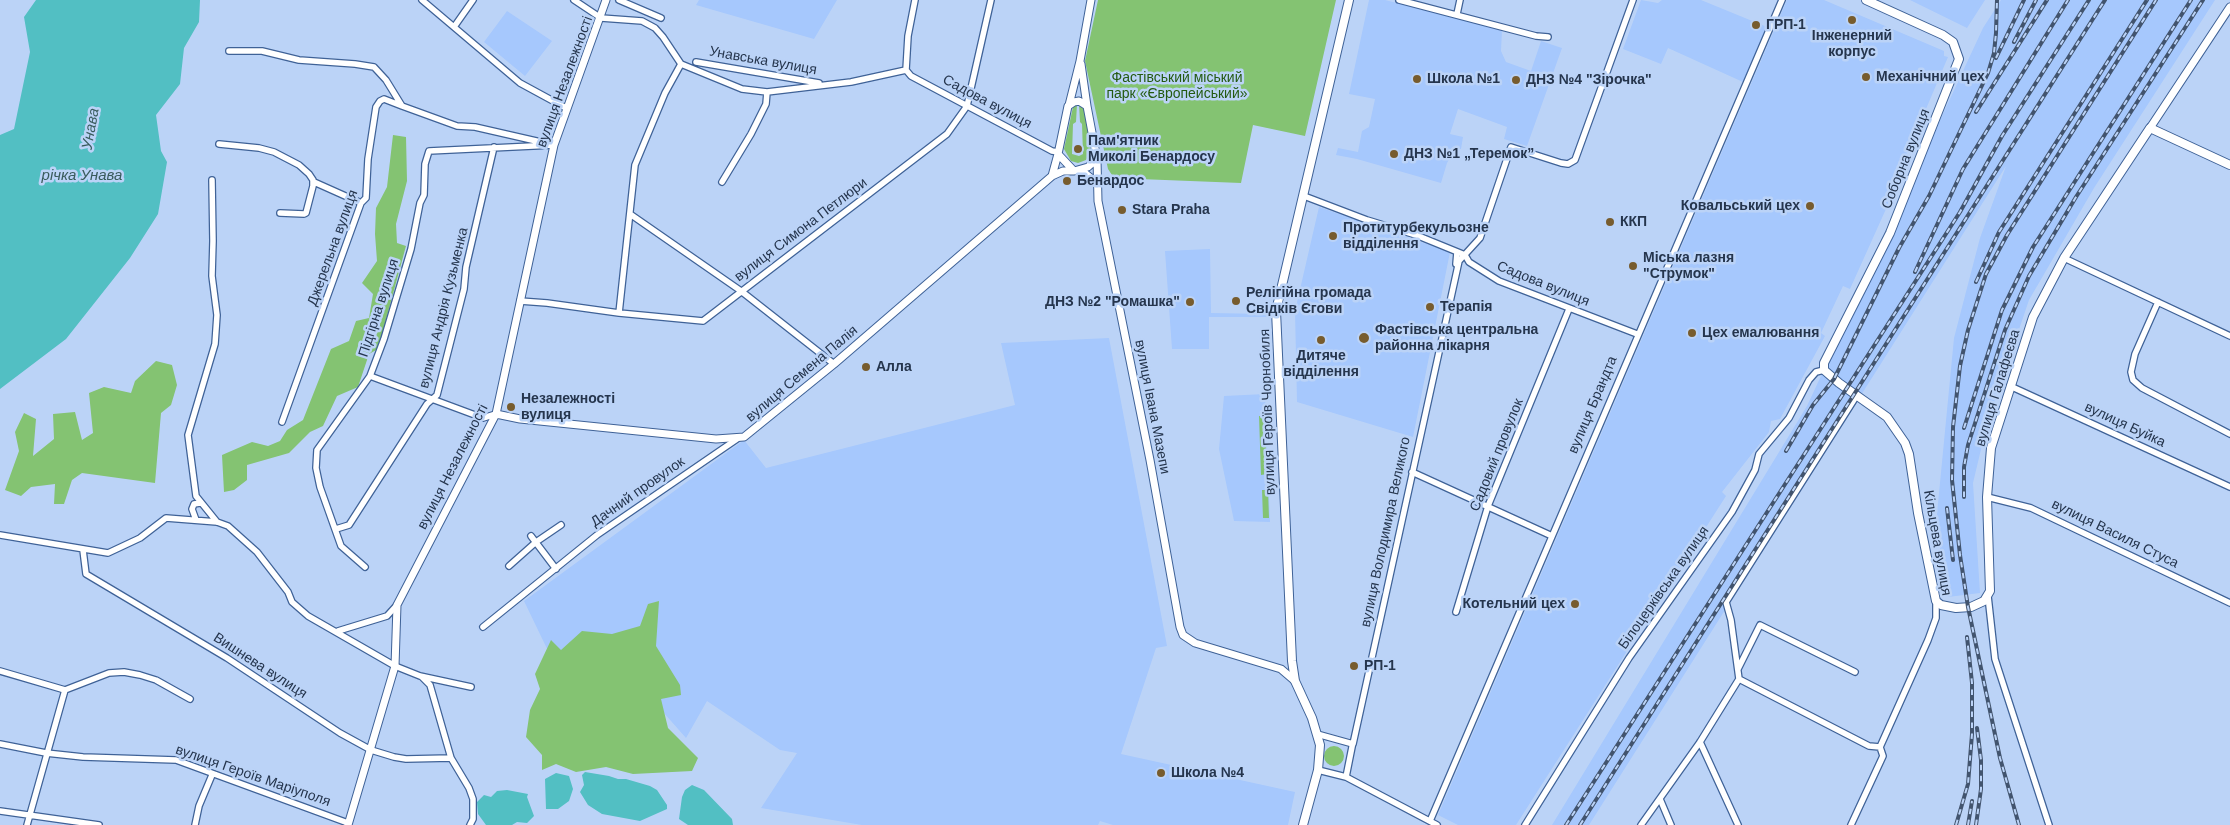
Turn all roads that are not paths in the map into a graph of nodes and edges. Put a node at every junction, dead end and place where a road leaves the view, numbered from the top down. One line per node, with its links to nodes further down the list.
1 (422, 0): 19 (street)
2 (473, 0): 19 (street)
3 (574, 0): 17 (street)
4 (606, 0): 17 (street, вулиця Незалежності)
5 (619, 0): 18 (street)
6 (915, 0): 25 (street)
7 (991, 0): 30 (street, вулиця Симона Петлюри)
8 (1091, 0): 22 (street)
9 (1349, 0): 46 (main road, вулиця Героїв Чорнобиля)
10 (1399, 0): 16 (street)
11 (1460, 0): 16 (street)
12 (1633, 0): 51 (street, вулиця Володимира Великого)
13 (1782, 0): 59 (street, вулиця Брандта)
14 (1866, 0): 62 (main road, Соборна вулиця)
15 (2230, 6): 33 (street, вулиця Галафеєва)
16 (1457, 14): 20 (street)
17 (601, 18): 24 (street); 32 (street, вулиця Незалежності)
18 (661, 18)
19 (454, 27): 32 (street)
20 (1548, 37)
21 (230, 51): 29 (street)
22 (1080, 61): 28 (street); 31 (street)
23 (696, 62): 26 (street, Унавська вулиця)
24 (681, 64): 27 (street, Унавська вулиця); 49 (street)
25 (906, 70): 26 (street, Унавська вулиця); 30 (street, Садова вулиця)
26 (826, 84): 27 (street, Унавська вулиця)
27 (767, 92): 44 (street)
28 (1069, 104): 31 (street); 37 (street)
29 (402, 106): 35 (street); 47 (street, Джерельна вулиця)
30 (967, 106): 37 (street, Садова вулиця); 53 (street, вулиця Симона Петлюри)
31 (1087, 106): 38 (street, вулиця Івана Мазепи)
32 (566, 108): 35 (street, вулиця Незалежності)
33 (2150, 128): 39 (main road); 52 (main road, вулиця Галафеєва)
34 (219, 144): 43 (street)
35 (554, 145): 36 (street, Підгірна вулиця); 55 (street, вулиця Незалежності)
36 (494, 147): 63 (street, Підгірна вулиця); 66 (street, вулиця Андрія Кузьменка)
37 (1058, 153): 40 (street); 41 (street)
38 (1097, 159): 40 (street); 45 (street, вулиця Івана Мазепи)
39 (2230, 165)
40 (1078, 171): 41 (street, вулиця Семена Палія); 45 (street)
41 (1052, 176): 61 (street, вулиця Семена Палія)
42 (212, 180): 74 (street)
43 (314, 182): 47 (street); 48 (street)
44 (722, 182)
45 (1098, 184): 101 (street, вулиця Івана Мазепи)
46 (1304, 196): 50 (street, Садова вулиця); 101 (main road, вулиця Героїв Чорнобиля)
47 (361, 202): 68 (street, Джерельна вулиця)
48 (280, 213)
49 (630, 214): 53 (street); 58 (street)
50 (1457, 252): 51 (street, Садова вулиця); 54 (street, вулиця Володимира Великого)
51 (1465, 255): 54 (street, вулиця Володимира Великого); 57 (street, Садова вулиця)
52 (2064, 258): 56 (street); 64 (main road, вулиця Галафеєва)
53 (741, 291): 58 (street, вулиця Симона Петлюри); 61 (street)
54 (1452, 292): 71 (street, вулиця Володимира Великого)
55 (520, 301): 58 (street, вулиця Симона Петлюри); 67 (street, вулиця Незалежності)
56 (2158, 302): 60 (street); 69 (street)
57 (1569, 309): 59 (street, Садова вулиця); 75 (street, Садовий провулок)
58 (619, 313)
59 (1637, 334): 82 (street, вулиця Брандта)
60 (2230, 336)
61 (834, 364): 70 (street, вулиця Семена Палія)
62 (1824, 370): 65 (main road, Кільцева вулиця); 127 (street, Білоцерківська вулиця)
63 (370, 376): 66 (street, вулиця Семена Палія); 79 (street, Підгірна вулиця)
64 (2010, 386): 72 (street, вулиця Буйка); 73 (main road, вулиця Галафеєва)
65 (1857, 395): 89 (main road, Кільцева вулиця); 96 (street)
66 (433, 399): 67 (street, вулиця Семена Палія); 79 (street, вулиця Андрія Кузьменка)
67 (496, 414): 70 (street, вулиця Семена Палія); 91 (street, вулиця Незалежності)
68 (282, 422)
69 (2230, 434)
70 (737, 439): 87 (street, Дачний провулок)
71 (1412, 472): 75 (street); 108 (street, вулиця Володимира Великого)
72 (2230, 487)
73 (1987, 497): 88 (main road, вулиця Галафеєва); 90 (street, вулиця Василя Стуса)
74 (200, 503): 76 (street); 77 (street)
75 (1488, 506): 82 (street); 92 (street, Садовий провулок)
76 (196, 520): 77 (street); 84 (street)
77 (217, 522): 94 (street)
78 (561, 525): 83 (street)
79 (336, 529): 86 (street, Підгірна вулиця)
80 (0, 535): 84 (street)
81 (532, 536): 83 (street)
82 (1552, 536): 119 (street, вулиця Брандта)
83 (536, 542): 85 (street); 87 (street)
84 (83, 550): 110 (street, Вишнева вулиця)
85 (508, 566)
86 (365, 567)
87 (556, 569): 93 (street, Дачний провулок)
88 (1988, 596): 89 (main road); 132 (street, вулиця Галафеєва)
89 (1936, 601): 109 (street, Кільцева вулиця)
90 (2230, 603)
91 (397, 605): 94 (street); 95 (street, вулиця Незалежності)
92 (1456, 612)
93 (483, 627)
94 (338, 631): 95 (street)
95 (395, 666): 99 (street); 110 (street, вулиця Незалежності)
96 (1738, 669): 98 (street); 100 (street)
97 (0, 671): 103 (street)
98 (1854, 672)
99 (420, 676): 102 (street); 112 (street)
100 (1739, 679): 106 (street); 109 (street)
101 (1295, 681): 105 (main road)
102 (471, 687)
103 (65, 690): 104 (street); 111 (street)
104 (190, 699)
105 (1317, 734): 108 (street); 113 (main road)
106 (1700, 742): 116 (street); 130 (street)
107 (0, 744): 111 (street, вулиця Героїв Маріуполя)
108 (1353, 744): 115 (street, вулиця Володимира Великого)
109 (1880, 747): 131 (street, Кільцева вулиця)
110 (372, 750): 112 (street, Вишнева вулиця); 120 (street, вулиця Незалежності)
111 (46, 753): 114 (street, вулиця Героїв Маріуполя); 118 (street)
112 (451, 758): 124 (street)
113 (1318, 770): 115 (street); 125 (main road)
114 (212, 774): 120 (street, вулиця Героїв Маріуполя); 123 (street)
115 (1346, 777): 119 (street)
116 (1660, 799): 128 (street); 129 (street)
117 (0, 810): 118 (street)
118 (29, 815): 121 (street); 122 (street)
119 (1430, 821): 126 (street)
120 (348, 824)
121 (27, 825)
122 (99, 825)
123 (195, 825)
124 (470, 825)
125 (1303, 825)
126 (1437, 825)
127 (1525, 825)
128 (1641, 825)
129 (1671, 825)
130 (1738, 825)
131 (1851, 825)
132 (2050, 825)

